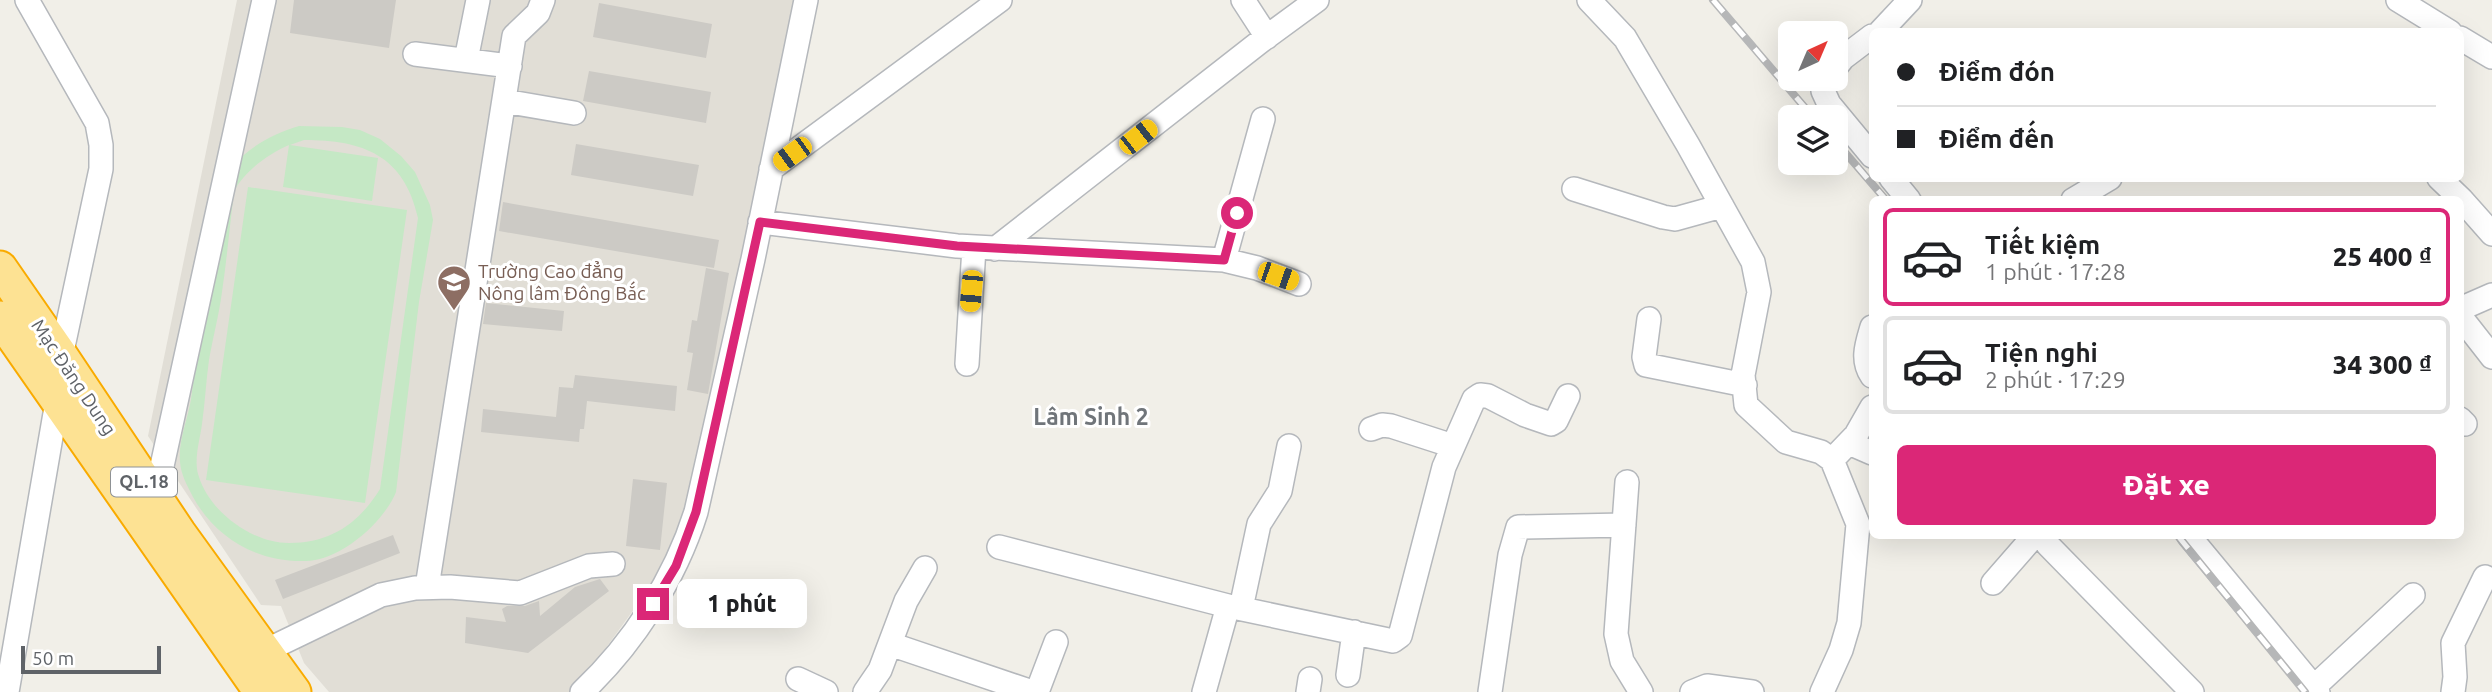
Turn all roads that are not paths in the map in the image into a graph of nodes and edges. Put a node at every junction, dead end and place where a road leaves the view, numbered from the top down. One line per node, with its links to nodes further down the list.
1 (27, 0): 49 (street)
2 (264, 0): 64 (street)
3 (478, 0): 20 (street)
4 (543, 0): 21 (street)
5 (806, 0): 27 (street)
6 (1000, 0): 27 (street)
7 (1243, 0): 14 (street)
8 (1317, 0): 14 (street)
9 (1589, 0): 36 (street)
10 (1910, 0): 12 (street)
11 (2398, 0): 13 (street)
12 (1884, 28)
13 (2444, 28)
14 (1267, 37): 39 (street)
15 (1869, 38): 18 (street)
16 (2464, 40): 19 (street)
17 (415, 54): 20 (street)
18 (1848, 54)
19 (2492, 57)
20 (466, 61): 21 (street)
21 (510, 66): 23 (street)
22 (1823, 91): 26 (street)
23 (504, 101): 24 (street); 74 (street)
24 (574, 113)
25 (1263, 119): 40 (street)
26 (1869, 152)
27 (771, 169): 37 (street)
28 (1894, 182): 32 (street)
29 (2103, 182): 33 (street)
30 (2443, 182): 34 (street)
31 (1574, 189): 36 (street)
32 (1906, 196)
33 (2080, 196)
34 (2458, 196)
35 (2464, 202): 38 (street)
36 (1722, 206): 53 (street)
37 (760, 222): 39 (street); 87 (street)
38 (2492, 234)
39 (985, 248): 40 (street); 51 (street)
40 (1224, 260): 42 (street)
41 (0, 268): 49 (highway, Mạc Đăng Dung / QL.18)
42 (1300, 284)
43 (2492, 295): 44 (street)
44 (2464, 307)
45 (0, 318): 55 (highway, Mạc Đăng Dung / QL.18)
46 (1649, 319): 53 (street)
47 (2464, 321): 50 (street)
48 (1869, 340): 52 (street)
49 (61, 356): 64 (highway, Mạc Đăng Dung / QL.18)
50 (2492, 357)
51 (967, 364)
52 (1869, 371)
53 (1745, 386): 62 (street)
54 (1568, 396): 60 (street)
55 (57, 402): 84 (street); 85 (highway, Mạc Đăng Dung / QL.18)
56 (1869, 412): 58 (street)
57 (1371, 429): 60 (street)
58 (1849, 443): 61 (street); 62 (street)
59 (1289, 446): 76 (street)
60 (1453, 446): 77 (street)
61 (1869, 452)
62 (1832, 460): 96 (street)
63 (1627, 482): 65 (street)
64 (155, 498): 80 (highway, Mạc Đăng Dung / QL.18)
65 (1624, 525): 92 (street); 93 (street)
66 (2031, 539): 73 (street)
67 (2046, 539): 97 (street)
68 (2191, 539): 83 (street)
69 (999, 547): 76 (street)
70 (613, 564): 74 (street)
71 (925, 568): 79 (street)
72 (2485, 577): 98 (street)
73 (1993, 583)
74 (426, 587): 80 (street)
75 (2413, 594): 83 (street)
76 (1235, 607): 77 (street); 91 (street)
77 (1354, 632): 81 (street)
78 (1056, 642): 90 (street)
79 (890, 644): 89 (street); 90 (street)
80 (263, 652): 86 (highway, Mạc Đăng Dung / QL.18)
81 (1348, 675)
82 (798, 680): 88 (street)
83 (2316, 690)
84 (7, 692)
85 (261, 692)
86 (294, 692)
87 (582, 692)
88 (826, 692)
89 (865, 692)
90 (1034, 692)
91 (1203, 692)
92 (1490, 692)
93 (1641, 692)
94 (1692, 692): 95 (street)
95 (1752, 692)
96 (1822, 692)
97 (2192, 692)
98 (2453, 692)

